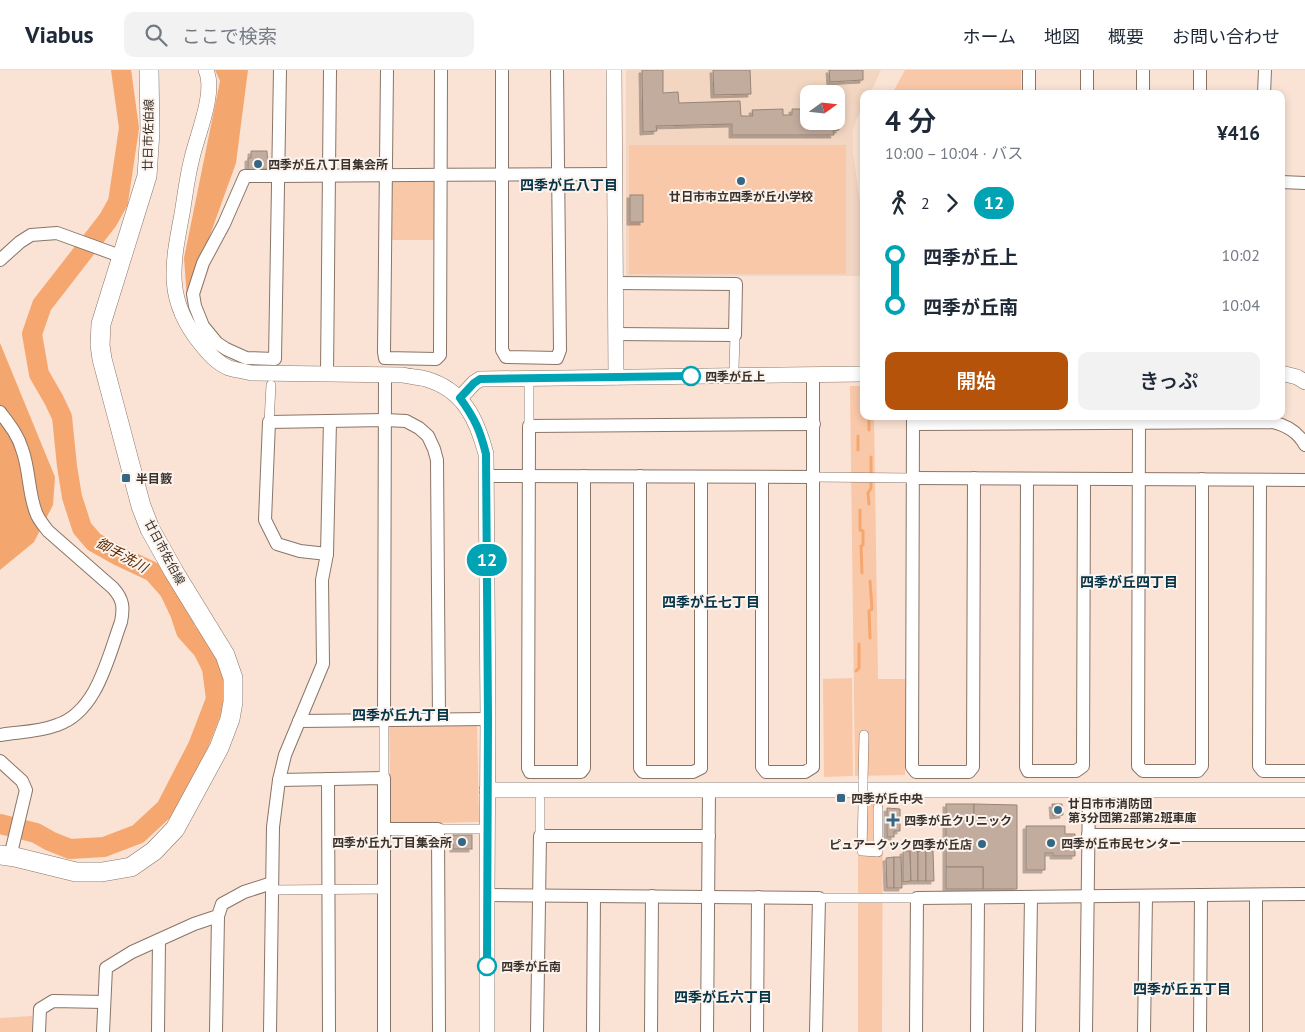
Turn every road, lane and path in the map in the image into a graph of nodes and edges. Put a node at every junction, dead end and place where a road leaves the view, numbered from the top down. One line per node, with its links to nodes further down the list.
1 (148, 70): 29 (main road, 廿日市佐伯線)
2 (206, 70): 35 (street)
3 (280, 70): 25 (street)
4 (330, 70): 26 (street)
5 (386, 70): 23 (street)
6 (441, 70): 24 (street)
7 (502, 70): 20 (street)
8 (557, 70): 21 (street)
9 (614, 70): 22 (street)
10 (1030, 70): 15 (street)
11 (1087, 70): 16 (street)
12 (1144, 70): 17 (street)
13 (1200, 70): 18 (street)
14 (1265, 70): 19 (street)
15 (1029, 90)
16 (1087, 90)
17 (1143, 90)
18 (1200, 90)
19 (1264, 90)
20 (502, 174): 21 (street); 21 (street); 24 (street)
21 (558, 174): 22 (street)
22 (615, 174): 31 (street)
23 (386, 175): 24 (street); 24 (street); 26 (street)
24 (440, 175)
25 (278, 176): 25 (street); 26 (street)
26 (329, 176): 35 (street)
27 (1285, 182): 28 (street)
28 (1305, 183)
29 (115, 254): 30 (street); 95 (main road, 廿日市佐伯線)
30 (0, 260)
31 (615, 283): 32 (street); 33 (street)
32 (615, 334): 33 (street); 40 (street)
33 (735, 335): 34 (street)
34 (734, 368)
35 (327, 374): 38 (street)
36 (860, 374): 39 (street)
37 (1285, 374): 41 (street)
38 (385, 375): 44 (street); 46 (street)
39 (814, 375): 40 (street); 52 (street)
40 (616, 378): 44 (street)
41 (1305, 382)
42 (271, 385): 51 (street)
43 (529, 386): 53 (street)
44 (460, 398): 55 (street)
45 (0, 412): 75 (street)
46 (385, 420): 50 (street); 72 (street); 73 (street)
47 (913, 420): 62 (street)
48 (1139, 420): 66 (street)
49 (1183, 420): 54 (street)
50 (330, 421): 51 (street); 70 (street)
51 (269, 422): 70 (street)
52 (814, 424): 53 (street); 61 (street)
53 (528, 426): 56 (street)
54 (1305, 446)
55 (486, 476): 56 (street); 71 (street)
56 (528, 476): 57 (street); 57 (street)
57 (584, 476): 58 (street)
58 (640, 476): 59 (street); 59 (street)
59 (701, 477): 60 (street)
60 (762, 477): 61 (street); 61 (street)
61 (813, 477): 62 (street)
62 (913, 478): 63 (street); 63 (street)
63 (974, 478): 64 (street)
64 (1027, 478): 65 (street); 65 (street)
65 (1084, 479): 66 (street)
66 (1139, 479): 67 (street); 67 (street)
67 (1202, 479): 68 (street)
68 (1260, 480): 69 (street); 78 (street)
69 (1305, 480)
70 (327, 554): 74 (street)
71 (488, 718): 72 (street); 82 (street)
72 (439, 719): 73 (street)
73 (384, 720): 74 (street); 79 (street)
74 (299, 721): 81 (street)
75 (0, 735)
76 (864, 735): 87 (street, bridge)
77 (0, 761): 95 (street)
78 (1305, 771)
79 (384, 778): 80 (street); 88 (street)
80 (328, 779): 81 (street); 98 (street)
81 (279, 780): 96 (street)
82 (488, 790): 83 (street); 100 (street)
83 (709, 790): 84 (street); 94 (street)
84 (1089, 790): 85 (street); 91 (street)
85 (1305, 790)
86 (540, 800): 93 (street)
87 (878, 808)
88 (384, 829): 89 (street); 97 (street)
89 (438, 829): 90 (street); 124 (street)
90 (480, 829)
91 (1088, 835): 92 (street); 110 (street)
92 (1305, 835)
93 (540, 836): 94 (street); 101 (street)
94 (709, 836): 107 (street)
95 (8, 853)
96 (272, 887): 98 (street); 114 (street); 121 (street)
97 (384, 889): 98 (street); 123 (street)
98 (328, 890): 122 (street)
99 (1305, 894): 103 (street)
100 (487, 895): 101 (street); 125 (street)
101 (539, 895): 104 (street); 126 (street)
102 (1201, 895): 103 (street); 106 (street); 137 (street)
103 (1256, 895): 138 (street)
104 (594, 896): 105 (street); 127 (street)
105 (652, 896): 107 (street); 128 (street)
106 (1146, 896): 110 (street); 136 (street)
107 (708, 897): 108 (street); 129 (street)
108 (758, 897): 111 (street); 130 (street)
109 (1031, 897): 110 (street); 113 (street); 134 (street)
110 (1088, 897): 135 (street)
111 (820, 898): 112 (street); 131 (street)
112 (917, 898): 113 (street); 132 (street)
113 (978, 898): 133 (street)
114 (218, 916): 115 (street); 120 (street)
115 (159, 940): 116 (street); 119 (street)
116 (104, 1002): 117 (street); 118 (street)
117 (39, 1032)
118 (103, 1032)
119 (158, 1032)
120 (216, 1032)
121 (270, 1032)
122 (329, 1032)
123 (384, 1032)
124 (439, 1032)
125 (487, 1032)
126 (537, 1032)
127 (593, 1032)
128 (651, 1032)
129 (707, 1032)
130 (757, 1032)
131 (816, 1032)
132 (916, 1032)
133 (977, 1032)
134 (1029, 1032)
135 (1086, 1032)
136 (1144, 1032)
137 (1200, 1032)
138 (1256, 1032)

